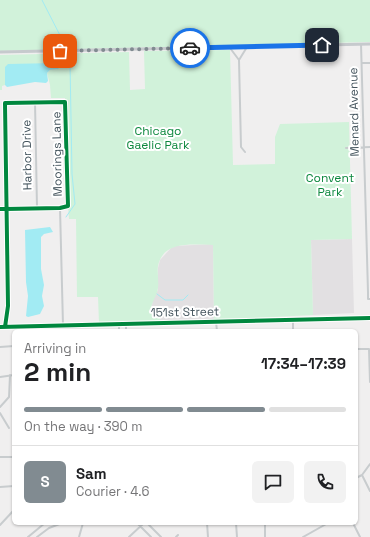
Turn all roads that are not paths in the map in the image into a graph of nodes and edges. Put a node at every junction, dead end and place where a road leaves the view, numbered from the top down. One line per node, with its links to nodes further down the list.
1 (361, 44): 2 (main road); 4 (main road); 7 (street, Menard Avenue)
2 (370, 44)
3 (230, 47): 4 (main road); 5 (main road); 6 (street)
4 (247, 47): 6 (street)
5 (0, 52)
6 (239, 60): 13 (street)
7 (362, 63): 8 (street); 10 (street, Menard Avenue)
8 (370, 63)
9 (35, 102): 14 (street, Harbor Drive); 15 (street, Moorings Lane); 17 (street)
10 (364, 147): 11 (street); 12 (street); 18 (street, Menard Avenue)
11 (370, 147)
12 (346, 148)
13 (245, 152)
14 (37, 208): 15 (street); 17 (street)
15 (60, 208): 27 (street, Moorings Lane)
16 (0, 209): 17 (street)
17 (5, 209): 29 (street)
18 (366, 241): 19 (street); 20 (street, Menard Avenue)
19 (370, 241)
20 (369, 270): 21 (street, Menard Avenue)
21 (369, 299)
22 (370, 318): 23 (street, 151st Street)
23 (293, 320): 24 (street, 151st Street); 33 (street)
24 (216, 322): 26 (street, 151st Street); 32 (street)
25 (119, 324): 26 (street, 151st Street); 27 (street, 151st Street); 30 (street)
26 (126, 324): 31 (street)
27 (63, 325): 29 (street, 151st Street)
28 (0, 327): 29 (street, 151st Street)
29 (5, 327)
30 (119, 329)
31 (126, 329)
32 (217, 329)
33 (293, 329)
34 (12, 346): 35 (street)
35 (0, 347)
36 (358, 349): 37 (street)
37 (370, 349): 40 (street)
38 (10, 375): 39 (street); 41 (street)
39 (0, 377)
40 (370, 382)
41 (0, 407)
42 (0, 413): 43 (street)
43 (9, 428)
44 (12, 457): 45 (street)
45 (0, 458)
46 (370, 464): 47 (street)
47 (362, 475): 48 (street); 51 (street)
48 (358, 477)
49 (12, 486): 50 (street)
50 (0, 487)
51 (370, 491)
52 (12, 512): 53 (street)
53 (0, 525)
54 (42, 525): 64 (street)
55 (56, 525): 65 (street)
56 (82, 525): 66 (street)
57 (149, 525): 69 (street)
58 (207, 525): 70 (street)
59 (236, 525): 71 (street)
60 (265, 525): 72 (street)
61 (324, 525): 73 (street)
62 (354, 525): 74 (street)
63 (140, 526): 67 (street); 68 (street)
64 (28, 537)
65 (38, 537)
66 (79, 537)
67 (129, 537)
68 (151, 537)
69 (162, 537)
70 (208, 537)
71 (237, 537)
72 (265, 537)
73 (303, 537)
74 (360, 537)

